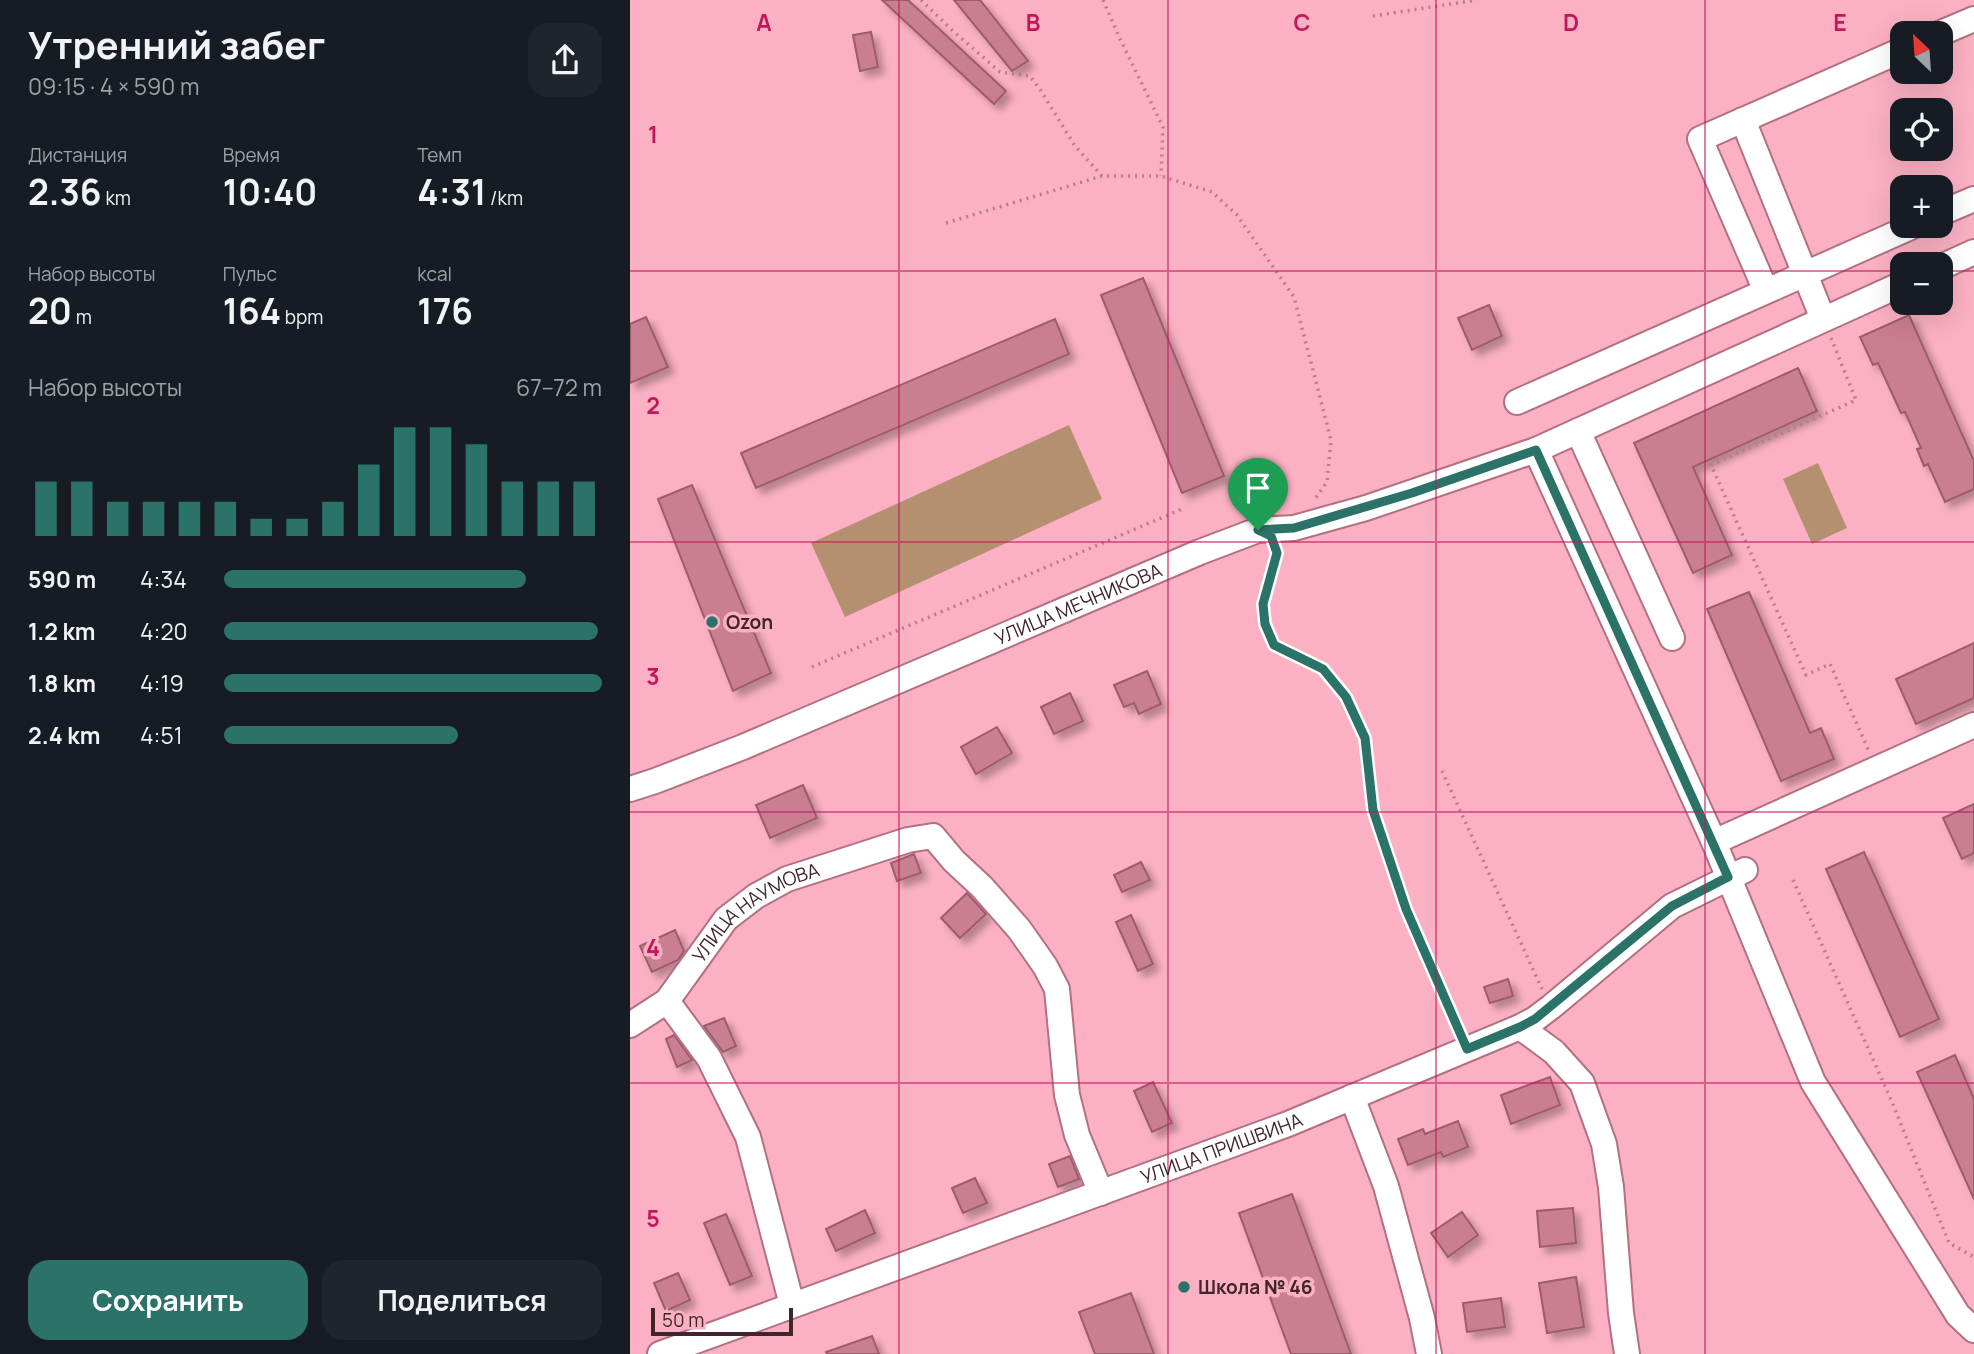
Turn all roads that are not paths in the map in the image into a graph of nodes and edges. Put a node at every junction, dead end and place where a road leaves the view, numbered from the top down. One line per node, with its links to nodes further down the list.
1 (1974, 19): 2 (street)
2 (1953, 28)
3 (1890, 55): 4 (street)
4 (1743, 120): 10 (street); 12 (street)
5 (1974, 199): 6 (street)
6 (1953, 208)
7 (1890, 236): 10 (street)
8 (1974, 252): 9 (street)
9 (1953, 262)
10 (1805, 274): 12 (street); 13 (street)
11 (1890, 289): 13 (street, УЛИЦА МЕЧНИКОВА)
12 (1766, 291): 14 (street)
13 (1823, 319): 15 (street, УЛИЦА МЕЧНИКОВА)
14 (1517, 402)
15 (1578, 431): 16 (street, УЛИЦА МЕЧНИКОВА); 17 (street)
16 (1536, 450): 19 (street, УЛИЦА МЕЧНИКОВА); 20 (street)
17 (1672, 638)
18 (1974, 724): 20 (street)
19 (630, 789)
20 (1714, 842): 21 (street)
21 (1736, 874): 24 (street, УЛИЦА ПРИШВИНА); 28 (street)
22 (667, 1001): 23 (street, УЛИЦА НАУМОВА); 26 (street, УЛИЦА НАУМОВА); 27 (street)
23 (630, 1025)
24 (1520, 1027): 25 (street, УЛИЦА ПРИШВИНА); 31 (street)
25 (1352, 1097): 26 (street, УЛИЦА ПРИШВИНА); 30 (street)
26 (1101, 1193): 27 (street, УЛИЦА ПРИШВИНА)
27 (792, 1305): 29 (street, УЛИЦА ПРИШВИНА)
28 (1974, 1330)
29 (660, 1354)
30 (1429, 1354)
31 (1627, 1354)

